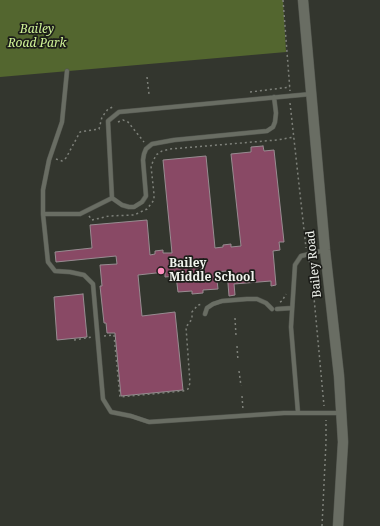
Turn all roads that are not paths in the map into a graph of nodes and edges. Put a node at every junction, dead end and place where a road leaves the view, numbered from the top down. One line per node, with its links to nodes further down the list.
1 (303, 0): 3 (street, Bailey Road)
2 (67, 71): 6 (lane)
3 (311, 94): 4 (lane); 7 (street, Bailey Road)
4 (274, 97): 5 (lane); 5 (lane)
5 (112, 198): 6 (lane)
6 (43, 214): 10 (lane)
7 (325, 250): 8 (lane); 11 (street, Bailey Road)
8 (292, 308): 9 (lane); 10 (lane)
9 (205, 314)
10 (298, 413): 11 (lane)
11 (341, 413): 12 (street, Bailey Road)
12 (338, 526)

